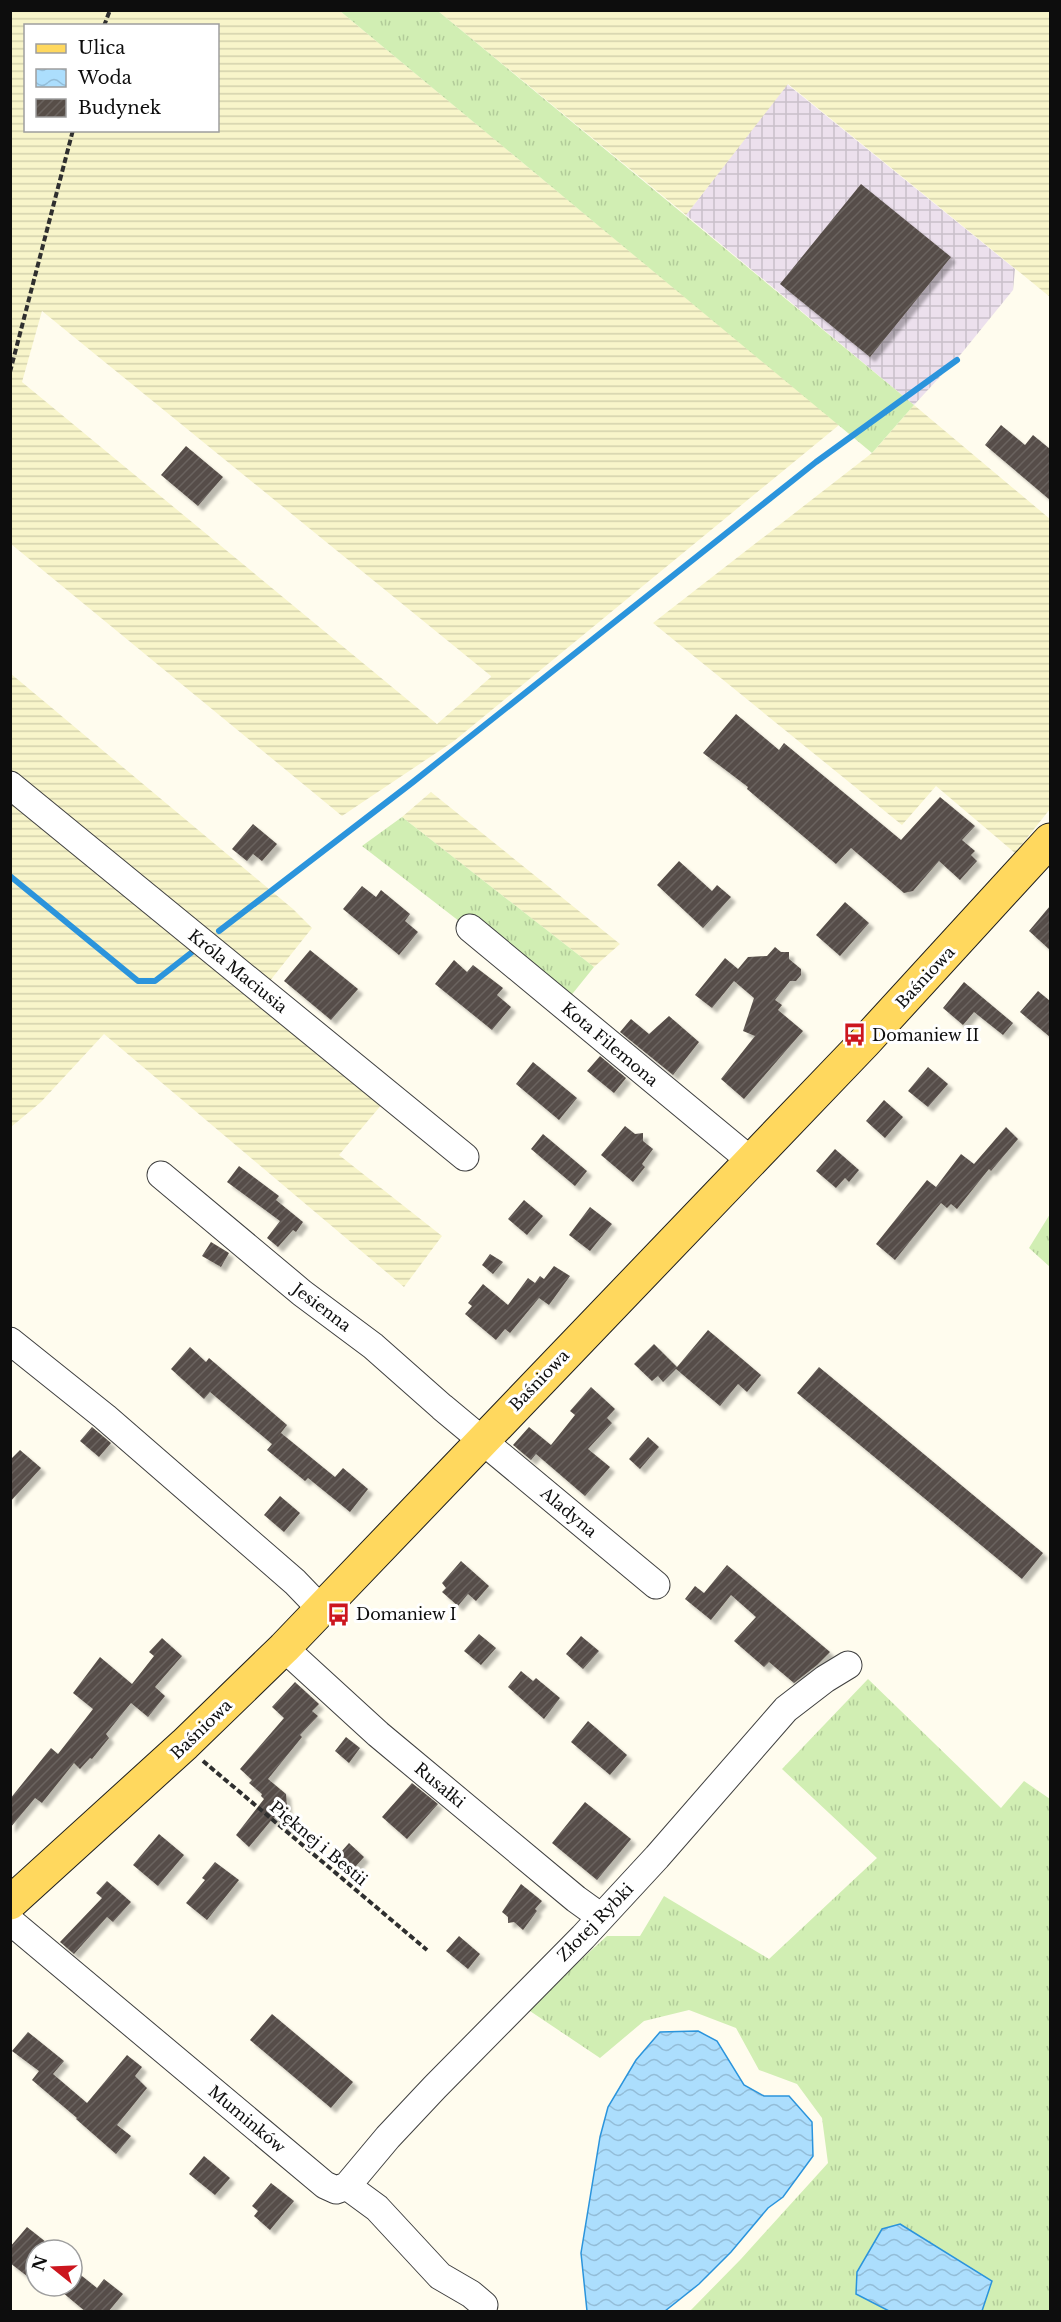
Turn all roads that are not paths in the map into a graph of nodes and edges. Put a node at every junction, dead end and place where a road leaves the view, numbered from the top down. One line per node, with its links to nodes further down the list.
1 (10, 785): 4 (street, Króla Maciusia)
2 (1050, 840): 5 (main road, Baśniowa)
3 (470, 927): 5 (street, Kota Filemona)
4 (465, 1157)
5 (750, 1160): 8 (main road, Baśniowa)
6 (161, 1175): 8 (street, Jesienna)
7 (10, 1341): 10 (street)
8 (482, 1439): 9 (street, Aladyna); 10 (main road, Baśniowa)
9 (656, 1585)
10 (321, 1609): 11 (main road, Baśniowa)
11 (284, 1648): 13 (main road, Baśniowa); 14 (street, Rusałki)
12 (848, 1665): 14 (street, Złotej Rybki)
13 (10, 1903)
14 (601, 1917): 16 (street, Złotej Rybki)
15 (10, 1921): 16 (street, Muminków)
16 (347, 2186): 17 (street, Muminków)
17 (484, 2305)

